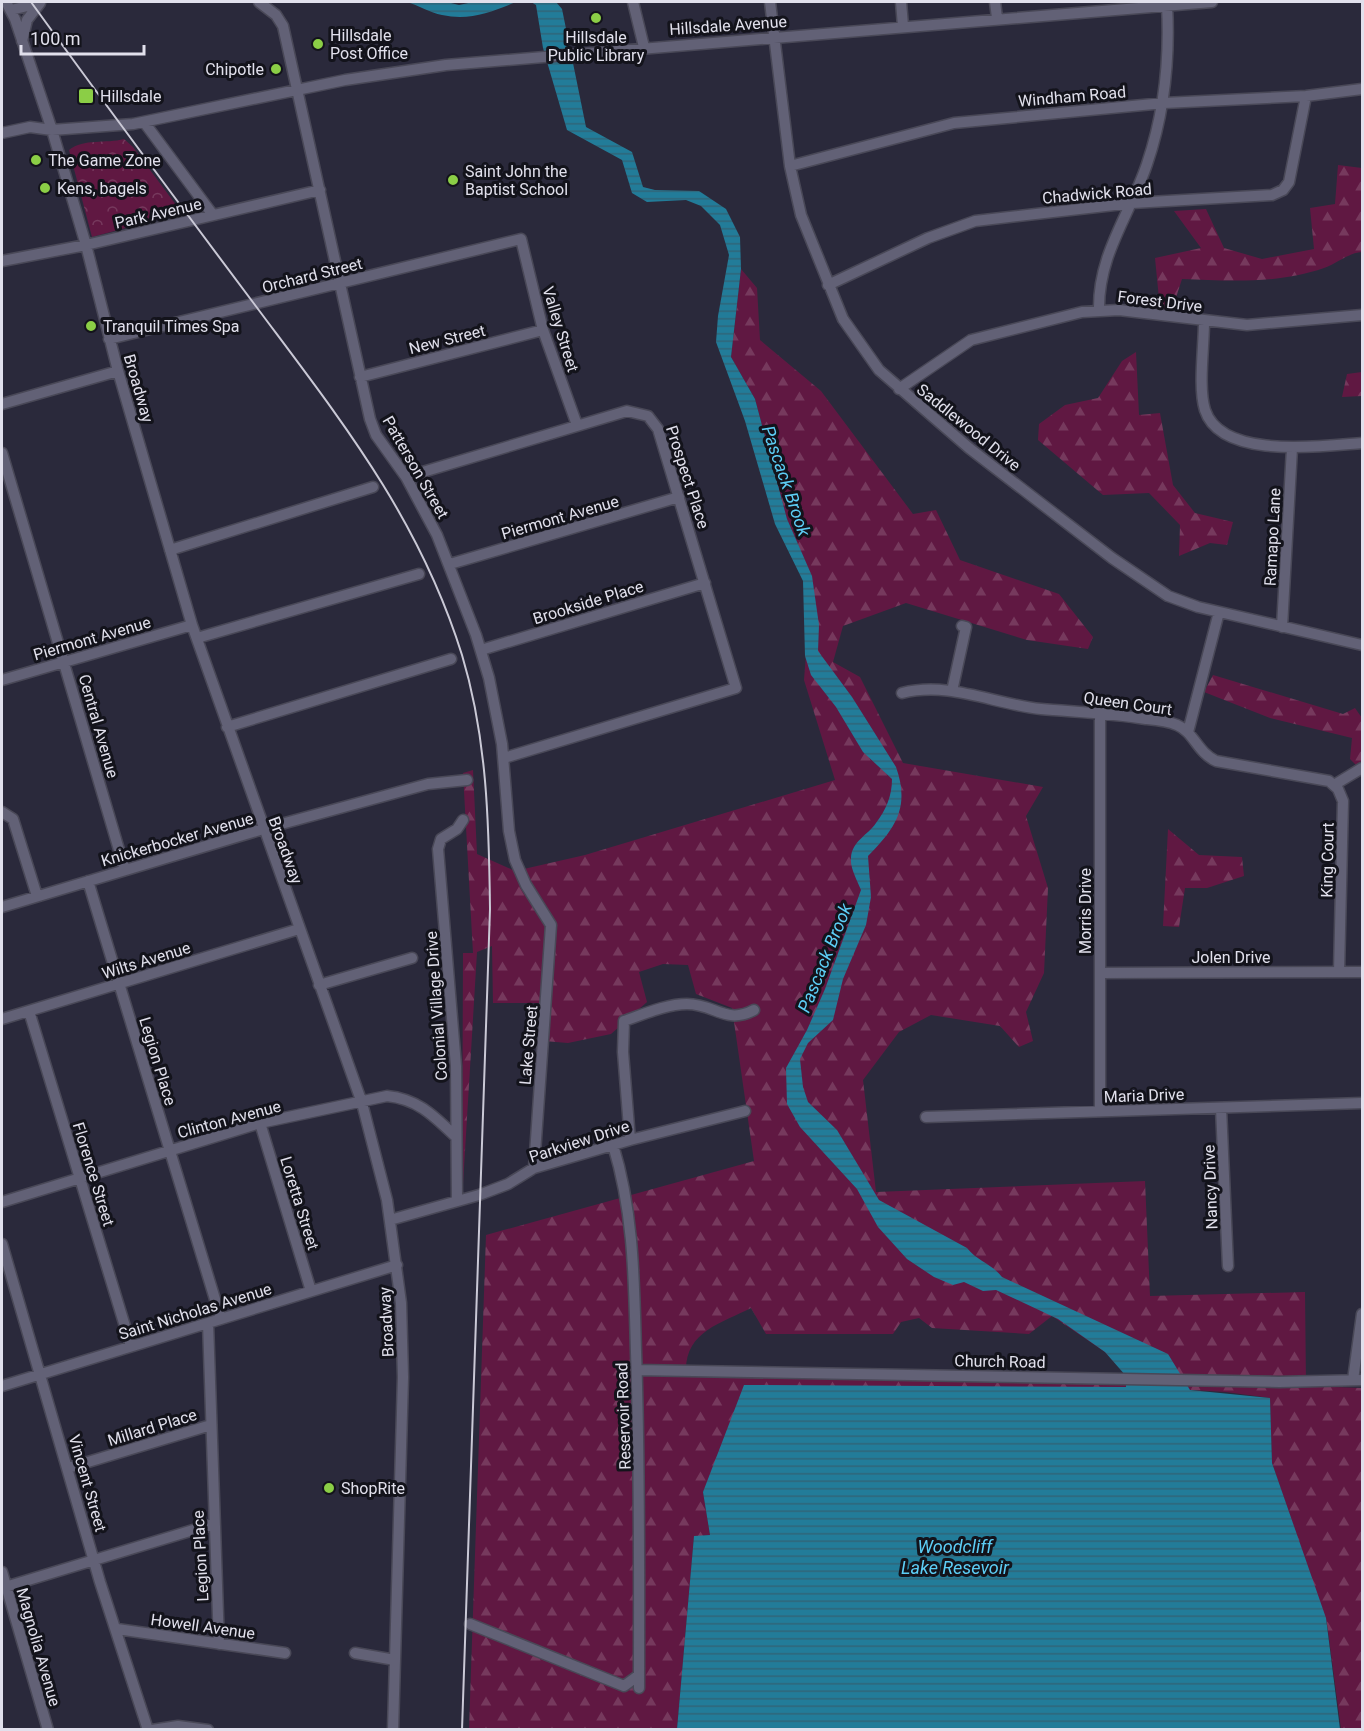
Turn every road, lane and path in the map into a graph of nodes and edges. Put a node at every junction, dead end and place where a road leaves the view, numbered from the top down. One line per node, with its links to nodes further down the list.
1 (41, 2): 10 (street); 14 (street)
2 (259, 2): 17 (street, Patterson Street)
3 (633, 2): 15 (street)
4 (770, 2): 13 (street, Saddlewood Drive)
5 (902, 2): 12 (street)
6 (995, 2): 11 (street)
7 (1212, 2): 8 (street, Hillsdale Avenue)
8 (1185, 3): 9 (street, Hillsdale Avenue)
9 (1167, 5): 11 (street, Hillsdale Avenue); 19 (street)
10 (8, 12): 14 (street, Broadway)
11 (997, 18): 12 (street, Hillsdale Avenue)
12 (903, 26): 13 (street, Hillsdale Avenue)
13 (774, 37): 15 (street, Hillsdale Avenue); 23 (street, Saddlewood Drive)
14 (22, 41): 21 (street, Broadway)
15 (644, 47): 17 (street, Hillsdale Avenue)
16 (1362, 89): 18 (street, Windham Road)
17 (297, 90): 20 (street, Hillsdale Avenue); 24 (street, Patterson Street)
18 (1306, 96): 19 (street, Windham Road); 25 (street, Chadwick Road)
19 (1164, 103): 23 (street, Windham Road); 25 (street)
20 (144, 122): 21 (street, Hillsdale Avenue); 26 (street)
21 (52, 130): 22 (street, Hillsdale Avenue); 28 (street, Broadway)
22 (2, 133)
23 (790, 166): 31 (street, Saddlewood Drive)
24 (320, 190): 26 (street, Park Avenue); 30 (street, Patterson Street)
25 (1132, 202): 31 (street, Chadwick Road); 32 (street)
26 (213, 215): 28 (street, Park Avenue)
27 (521, 239): 30 (street, Orchard Street); 35 (street, Valley Street)
28 (86, 245): 29 (street, Park Avenue); 36 (street, Broadway)
29 (2, 261)
30 (339, 283): 36 (street, Orchard Street); 38 (street, Patterson Street)
31 (828, 285): 39 (street, Saddlewood Drive)
32 (1099, 310): 34 (street, Forest Drive); 39 (street, Forest Drive)
33 (1362, 315): 34 (street, Forest Drive)
34 (1204, 322): 43 (street)
35 (543, 330): 38 (street, New Street); 41 (street, Valley Street)
36 (109, 339): 37 (street, Broadway)
37 (118, 371): 40 (street); 48 (street, Broadway)
38 (360, 377): 45 (street, Patterson Street)
39 (899, 389): 52 (street, Saddlewood Drive)
40 (2, 404)
41 (578, 426): 45 (street, Prospect Place); 47 (street, Prospect Place)
42 (1362, 444): 43 (street)
43 (1292, 448): 55 (street, Ramapo Lane)
44 (2, 453): 60 (street, Central Avenue)
45 (406, 477): 49 (street, Patterson Street)
46 (373, 487): 48 (street)
47 (679, 497): 49 (street, Piermont Avenue); 51 (street, Prospect Place)
48 (170, 550): 53 (street, Broadway)
49 (450, 564): 58 (street, Patterson Street)
50 (419, 574): 56 (street)
51 (705, 583): 58 (street, Brookside Place); 67 (street, Prospect Place)
52 (1219, 612): 55 (street, Saddlewood Drive); 66 (street)
53 (192, 625): 56 (street, Broadway); 60 (street, Piermont Avenue)
54 (962, 626): 62 (street)
55 (1282, 627): 57 (street, Saddlewood Drive)
56 (197, 638): 65 (street, Broadway)
57 (1362, 645)
58 (481, 650): 67 (street, Patterson Street)
59 (451, 659): 65 (street)
60 (64, 662): 61 (street, Piermont Avenue); 74 (street, Central Avenue)
61 (2, 681)
62 (952, 691): 63 (street, Queen Court); 64 (street, Queen Court)
63 (902, 693)
64 (1100, 711): 66 (street, Queen Court); 83 (street, Morris Drive)
65 (227, 727): 73 (street, Broadway)
66 (1188, 732): 70 (street, Queen Court)
67 (504, 758): 78 (street, Patterson Street)
68 (1362, 768): 70 (street)
69 (467, 780): 73 (street, Knickerbocker Avenue)
70 (1334, 785): 81 (street, King Court)
71 (2, 812): 76 (street)
72 (463, 820): 96 (street, Colonial Village Drive)
73 (263, 829): 74 (street, Knickerbocker Avenue); 79 (street, Broadway)
74 (125, 870): 75 (street, Knickerbocker Avenue)
75 (88, 881): 76 (street, Knickerbocker Avenue); 84 (street, Legion Place)
76 (37, 896): 77 (street, Knickerbocker Avenue)
77 (2, 907)
78 (551, 925): 100 (street, Lake Street)
79 (299, 929): 84 (street, Wilts Avenue); 85 (street, Broadway)
80 (412, 958): 85 (street)
81 (1340, 972): 82 (street, Jolen Drive); 83 (street, Jolen Drive)
82 (1362, 972)
83 (1100, 973): 92 (street, Morris Drive)
84 (119, 984): 87 (street, Wilts Avenue); 99 (street, Legion Place)
85 (319, 985): 89 (street, Broadway)
86 (754, 1010): 97 (street)
87 (29, 1011): 88 (street, Wilts Avenue); 101 (street, Florence Street)
88 (2, 1020)
89 (362, 1103): 95 (street, Clinton Avenue); 96 (street, Clinton Avenue); 104 (street, Broadway)
90 (1362, 1103): 91 (street, Maria Drive)
91 (1221, 1108): 92 (street, Maria Drive); 107 (street, Nancy Drive)
92 (1100, 1111): 94 (street, Maria Drive)
93 (746, 1112): 97 (street, Parkview Drive)
94 (926, 1117)
95 (260, 1123): 99 (street, Clinton Avenue); 108 (street, Loretta Street)
96 (456, 1137): 102 (street, Colonial Village Drive)
97 (630, 1140): 98 (street, Parkview Drive)
98 (613, 1145): 100 (street, Parkview Drive); 113 (street, Reservoir Road)
99 (170, 1151): 101 (street, Clinton Avenue); 110 (street, Legion Place)
100 (534, 1168): 102 (street, Parkview Drive)
101 (80, 1178): 103 (street, Clinton Avenue); 112 (street, Florence Street)
102 (457, 1201): 104 (street, Parkview Drive)
103 (2, 1202)
104 (390, 1220): 106 (street, Broadway)
105 (2, 1244): 114 (street, Vincent Street)
106 (397, 1265): 108 (street, Saint Nicholas Avenue); 128 (street, Broadway)
107 (1228, 1266)
108 (311, 1291): 110 (street, Saint Nicholas Avenue)
109 (1362, 1314): 115 (street)
110 (221, 1318): 111 (street, Saint Nicholas Avenue)
111 (208, 1323): 112 (street, Saint Nicholas Avenue); 117 (street, Legion Place)
112 (131, 1346): 114 (street, Saint Nicholas Avenue)
113 (637, 1370): 115 (street, Church Road); 129 (street, Reservoir Road)
114 (41, 1374): 116 (street, Saint Nicholas Avenue); 118 (street, Vincent Street)
115 (1358, 1380)
116 (2, 1386)
117 (211, 1425): 118 (street, Millard Place); 119 (street, Legion Place)
118 (68, 1468): 120 (street, Vincent Street)
119 (213, 1524): 120 (street); 125 (street, Legion Place)
120 (94, 1560): 122 (street); 124 (street, Vincent Street)
121 (2, 1572): 122 (street, Magnolia Avenue)
122 (4, 1587): 131 (street, Magnolia Avenue)
123 (470, 1624): 129 (street)
124 (117, 1629): 125 (street, Howell Avenue); 132 (street, Vincent Street)
125 (219, 1644): 126 (street, Howell Avenue)
126 (285, 1653)
127 (355, 1653): 128 (street)
128 (395, 1660): 134 (street, Broadway)
129 (639, 1675): 130 (street, Reservoir Road)
130 (639, 1688)
131 (48, 1730)
132 (150, 1730): 133 (street)
133 (208, 1730)
134 (393, 1730)

